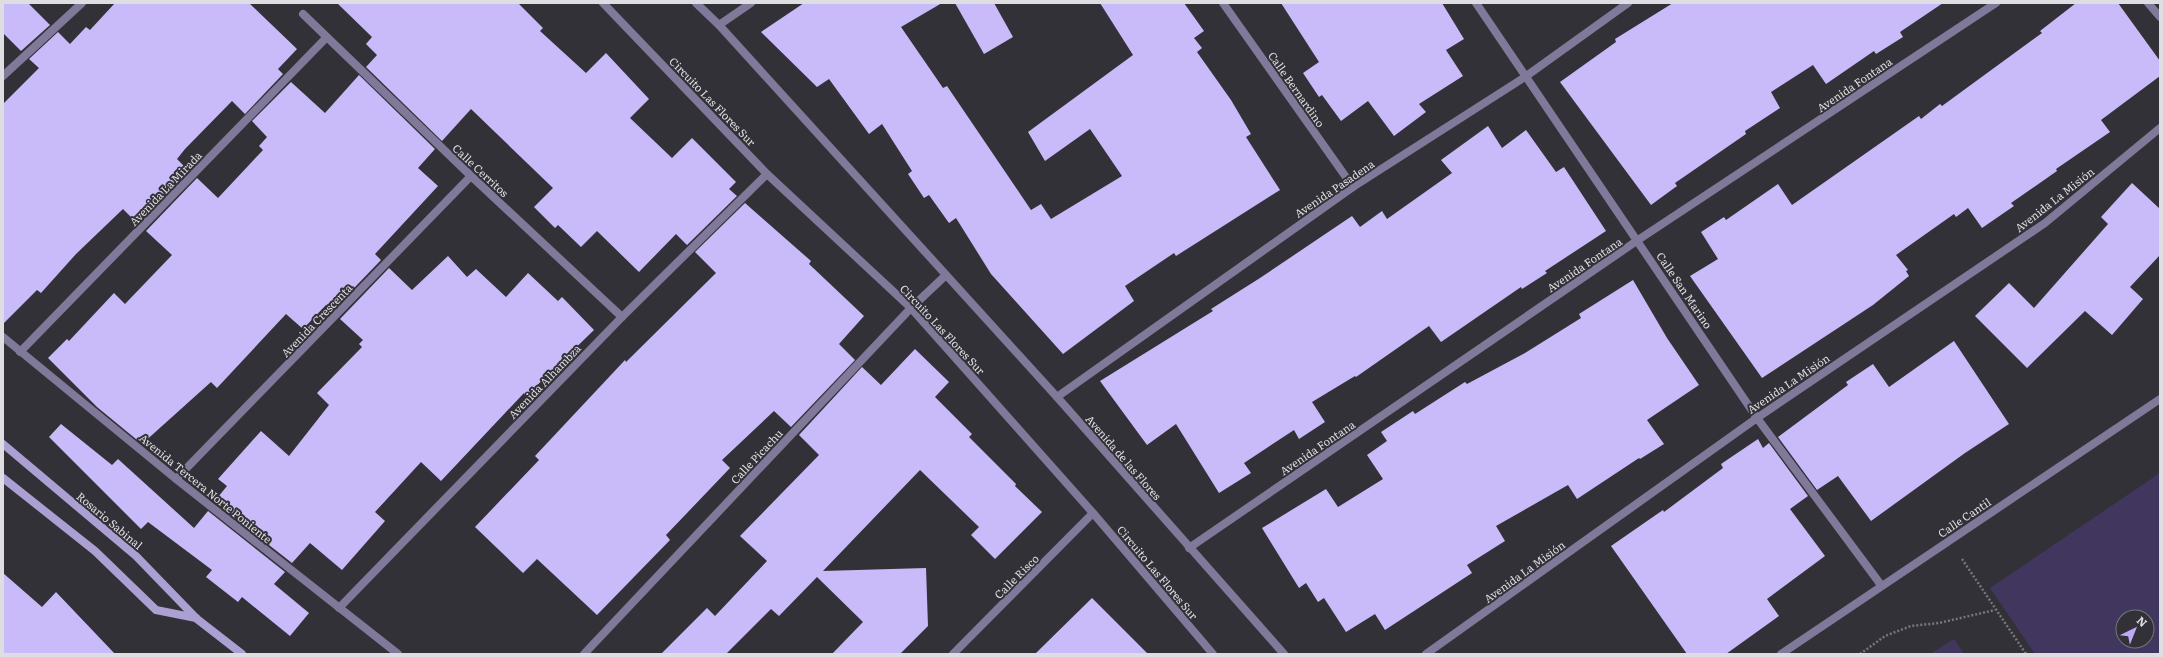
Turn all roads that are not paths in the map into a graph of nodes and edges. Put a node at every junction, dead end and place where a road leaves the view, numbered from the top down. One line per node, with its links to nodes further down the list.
1 (82, 3): 14 (street)
2 (603, 3): 17 (street, Circuito Las Flores Sur)
3 (696, 3): 12 (street)
4 (751, 3): 12 (street)
5 (1223, 3): 19 (street, Calle Bernardino)
6 (1476, 3): 15 (street, Calle San Marino)
7 (1628, 3): 15 (street, Avenida Pasadena)
8 (1996, 3): 20 (street, Avenida Fontana)
9 (2148, 3): 11 (street)
10 (303, 14): 13 (street, Calle Cerritos)
11 (2160, 17)
12 (719, 25): 21 (street)
13 (326, 38): 18 (street, Calle Cerritos); 25 (street, Avenida La Mirada)
14 (3, 76)
15 (1525, 77): 19 (street, Avenida Pasadena); 20 (street, Calle San Marino)
16 (2160, 128): 28 (street, Avenida La Misión)
17 (767, 174): 22 (street, Circuito Las Flores Sur); 23 (street, Avenida Alhambza)
18 (471, 176): 23 (street, Calle Cerritos); 31 (street, Avenida Crescenta)
19 (1353, 187): 26 (street, Avenida Pasadena)
20 (1638, 240): 28 (street, Calle San Marino); 33 (street, Avenida Fontana)
21 (946, 275): 22 (street, Calle Picachu); 26 (street, Avenida de las Flores)
22 (911, 308): 32 (street, Circuito Las Flores Sur); 39 (street, Calle Picachu)
23 (622, 317): 35 (street, Avenida Alhambza)
24 (3, 337): 25 (street, Avenida Tercera Norte Poniente)
25 (20, 352): 31 (street, Avenida Tercera Norte Poniente)
26 (1057, 397): 33 (street, Avenida de las Flores)
27 (2160, 399): 34 (street, Calle Cantil)
28 (1757, 418): 34 (street, Calle San Marino); 43 (street, Avenida La Misión)
29 (3, 444): 36 (main road, Rosario Sabinal)
30 (3, 478): 36 (main road, Rosario Sabinal)
31 (176, 479): 35 (street, Avenida Tercera Norte Poniente)
32 (1093, 513): 40 (street, Calle Risco); 41 (street, Circuito Las Flores Sur)
33 (1189, 548): 42 (street, Avenida de las Flores)
34 (1881, 585): 44 (street, Calle Cantil)
35 (339, 608): 38 (street, Avenida Tercera Norte Poniente)
36 (197, 619): 37 (main road, Rosario Sabinal)
37 (242, 654)
38 (398, 654)
39 (584, 654)
40 (953, 654)
41 (1213, 654)
42 (1284, 654)
43 (1426, 654)
44 (1780, 654)

